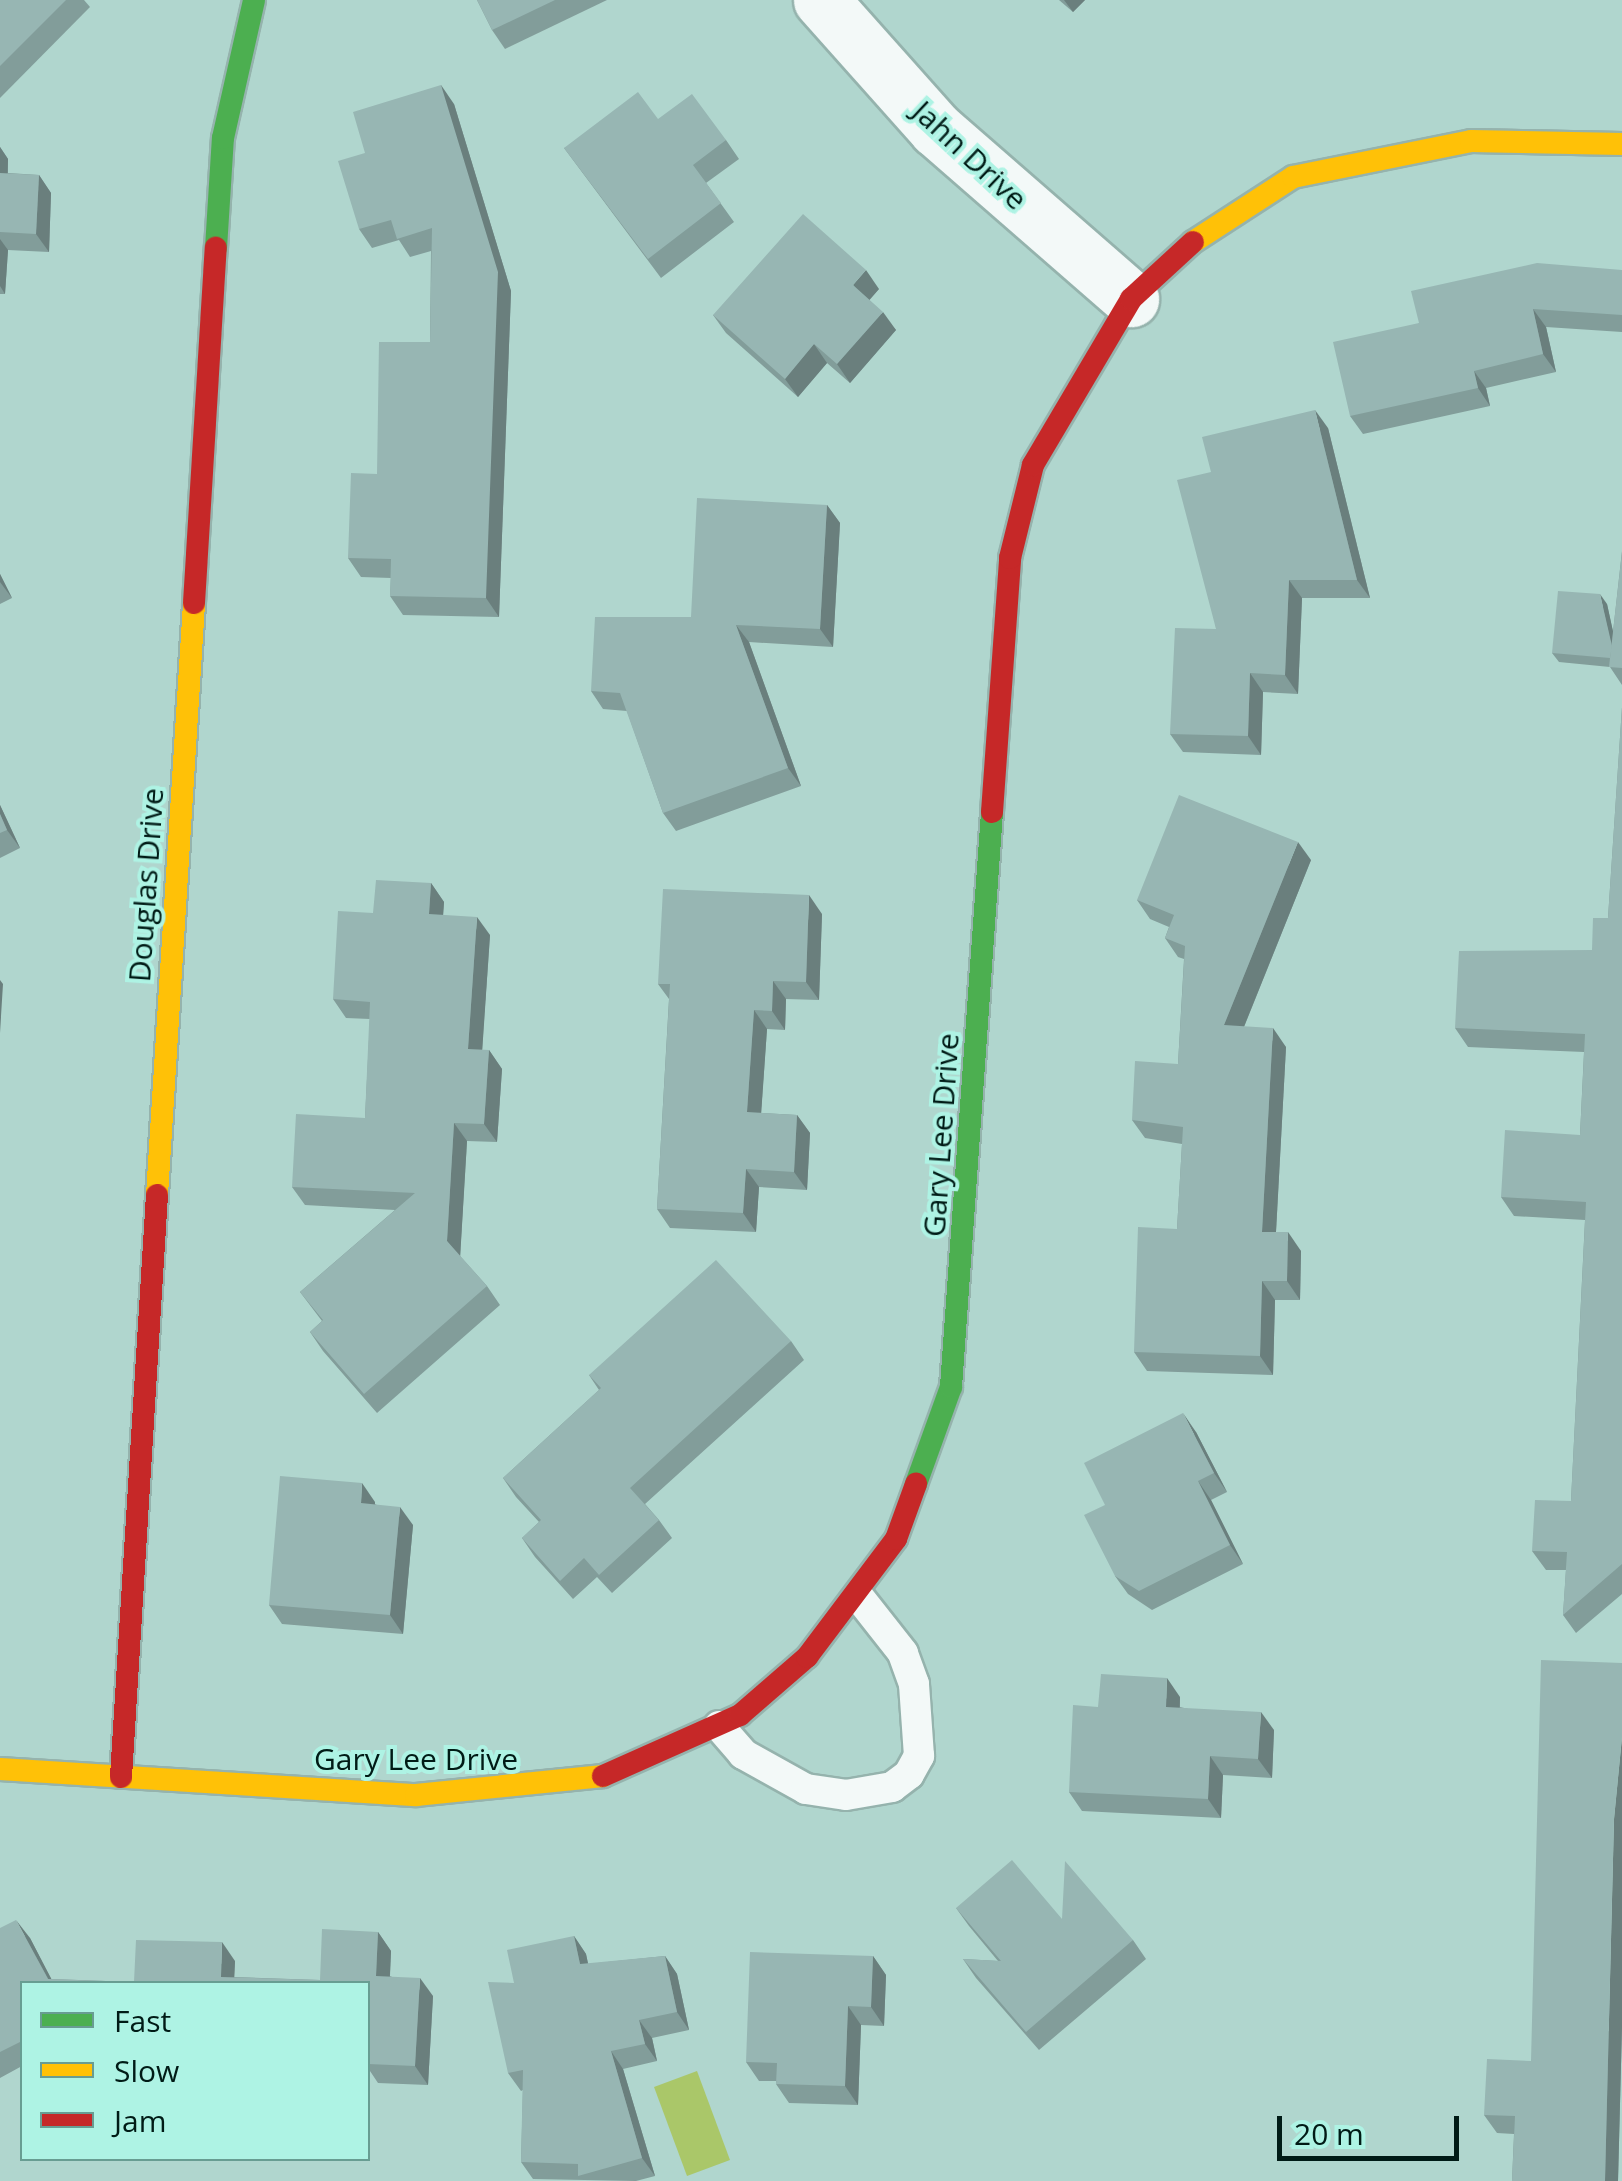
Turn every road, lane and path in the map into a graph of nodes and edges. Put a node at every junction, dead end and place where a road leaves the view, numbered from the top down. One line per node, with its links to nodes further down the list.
1 (254, 0): 8 (street, Douglas Drive)
2 (821, 0): 4 (street, Jahn Drive)
3 (1622, 144): 4 (street, Gary Lee Drive)
4 (1131, 299): 5 (street, Gary Lee Drive)
5 (859, 1597): 6 (street, Gary Lee Drive); 6 (lane)
6 (719, 1726): 8 (street, Gary Lee Drive)
7 (0, 1769): 8 (street, Gary Lee Drive)
8 (121, 1777)

